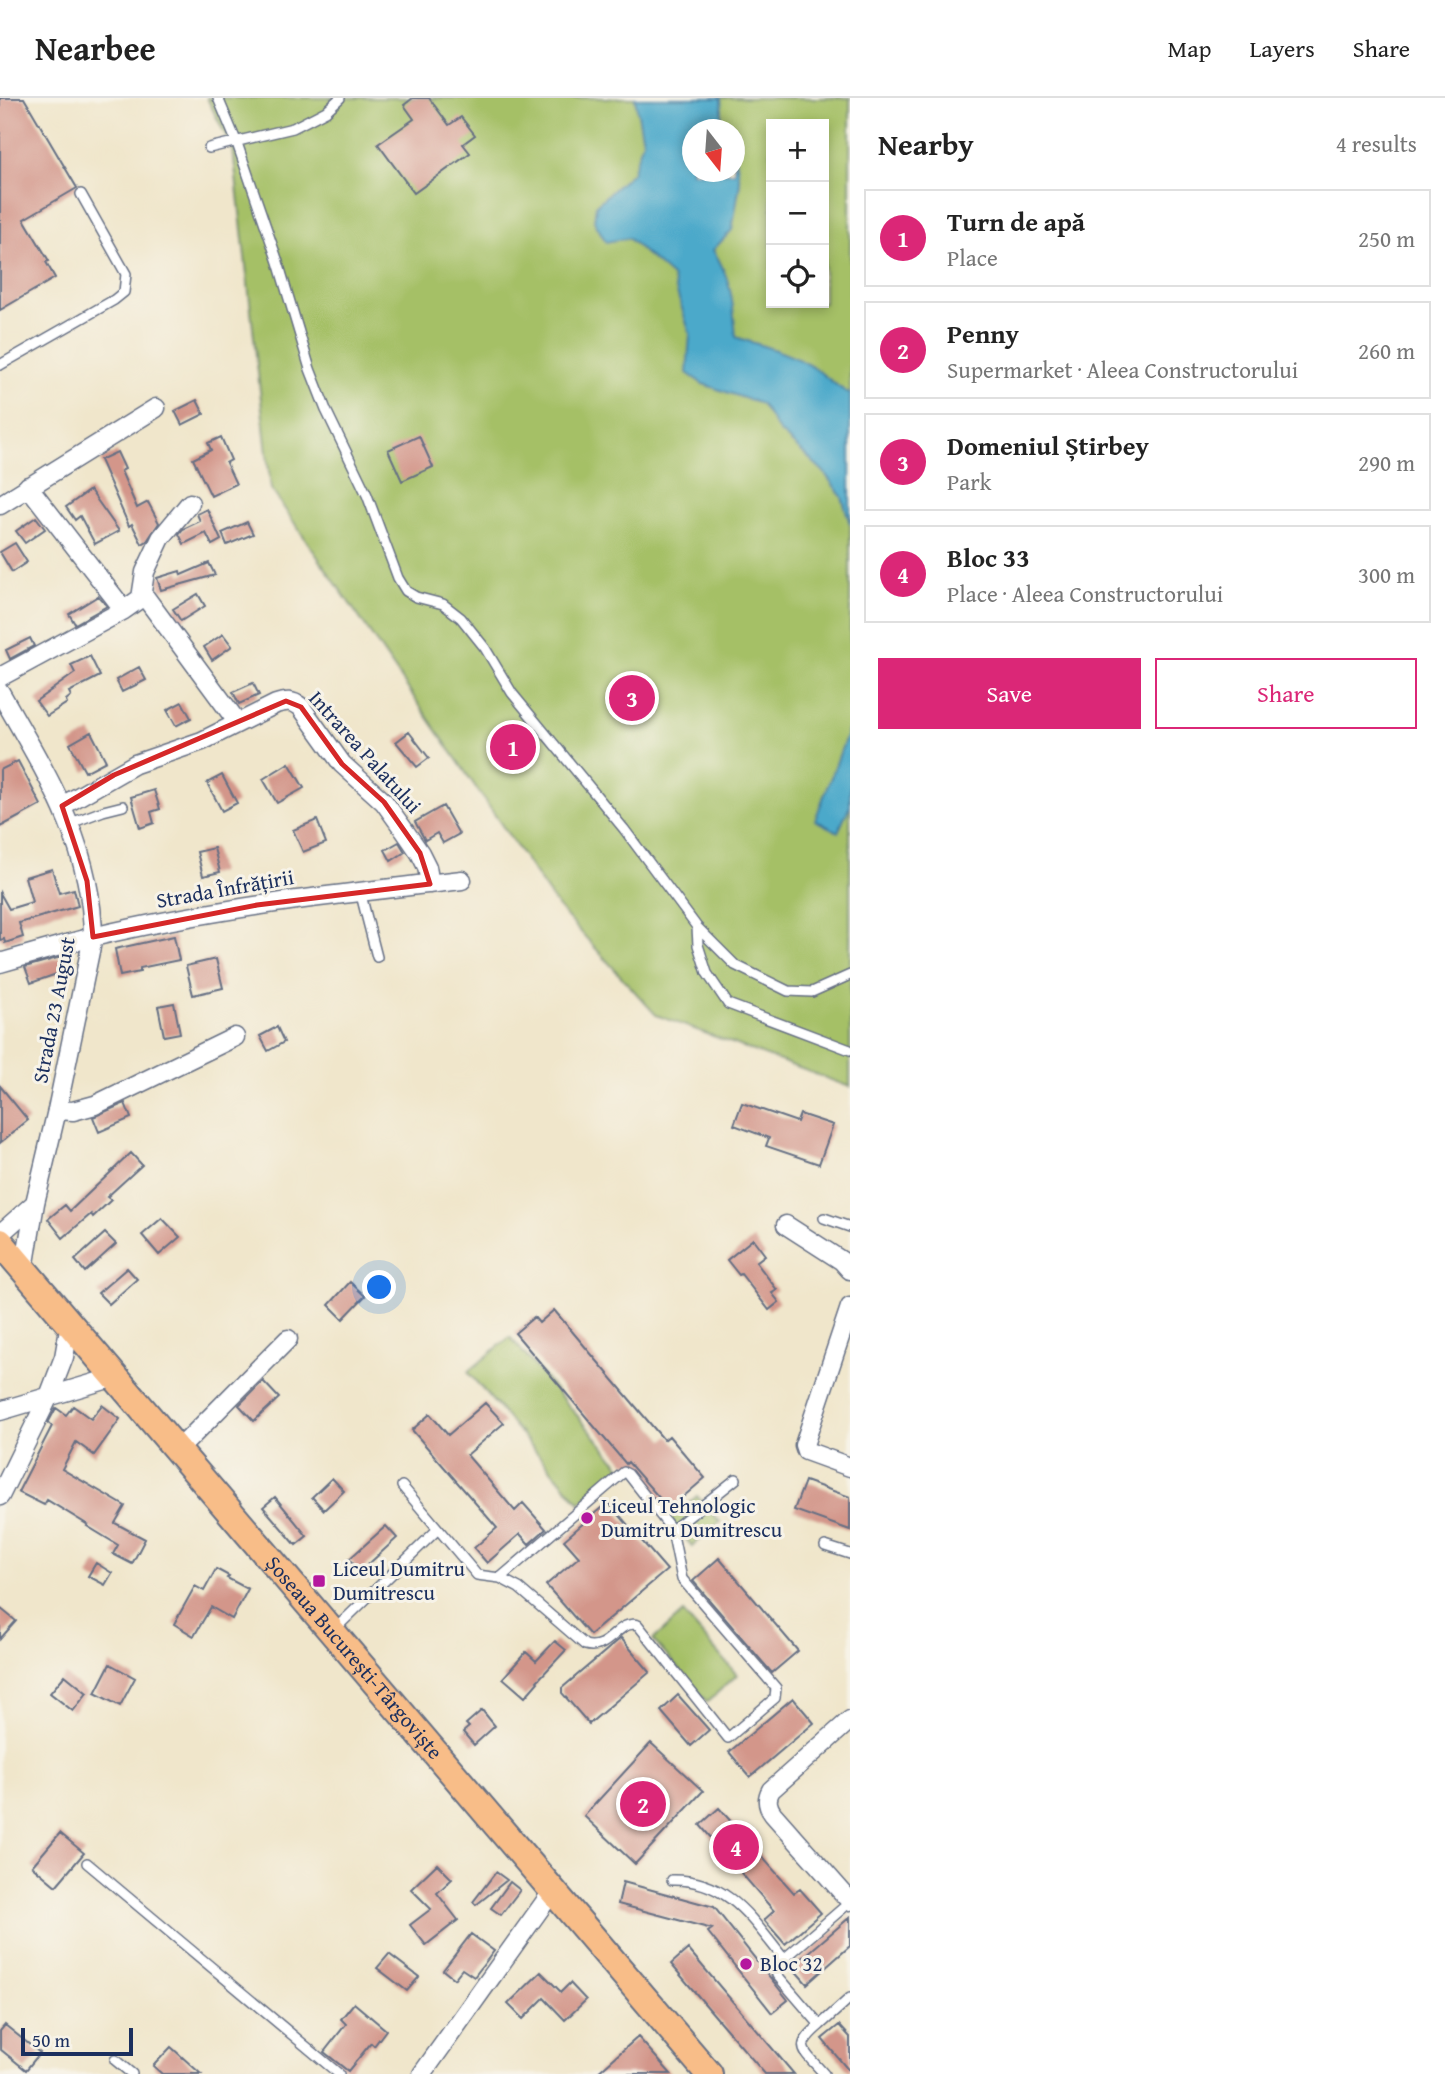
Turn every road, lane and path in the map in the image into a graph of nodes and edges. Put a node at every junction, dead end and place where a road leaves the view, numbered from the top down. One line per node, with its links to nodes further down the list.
1 (218, 98): 3 (lane)
2 (340, 98): 3 (lane)
3 (237, 143): 4 (lane); 22 (lane)
4 (209, 148)
5 (81, 194): 6 (lane)
6 (0, 365)
7 (156, 408): 8 (street)
8 (28, 486): 10 (street); 12 (street)
9 (190, 503): 11 (street)
10 (0, 505)
11 (141, 598): 12 (street); 15 (street)
12 (124, 610): 13 (street)
13 (0, 677)
14 (0, 692): 16 (street, Strada 23 August)
15 (238, 723): 16 (street, Intrarea Palatului); 20 (street, Intrarea Palatului)
16 (62, 806): 18 (street, Strada 23 August)
17 (123, 806): 18 (lane)
18 (71, 823): 23 (street, Strada 23 August)
19 (462, 880): 20 (street, Strada Înfrățirii)
20 (430, 884): 21 (street, Strada Înfrățirii)
21 (360, 891): 23 (street, Strada Înfrățirii); 24 (lane)
22 (697, 927): 26 (lane); 28 (lane)
23 (93, 937): 25 (street, Strada Înfrățirii); 29 (street, Strada 23 August)
24 (377, 957)
25 (0, 962)
26 (850, 975)
27 (235, 1037): 29 (street)
28 (850, 1050)
29 (57, 1110): 30 (street, Strada 23 August)
30 (35, 1203): 34 (street); 36 (street, Strada 23 August)
31 (824, 1218): 33 (lane)
32 (786, 1225): 37 (street)
33 (850, 1227)
34 (0, 1234)
35 (0, 1242): 36 (main road, Șoseaua București-Târgoviște)
36 (24, 1269): 39 (main road, Șoseaua București-Târgoviște)
37 (850, 1270)
38 (850, 1307): 40 (street)
39 (70, 1323): 42 (main road, Șoseaua București-Târgoviște); 43 (street)
40 (847, 1327): 46 (street)
41 (288, 1339): 45 (street)
42 (115, 1377): 43 (street); 45 (main road, Șoseaua București-Târgoviște)
43 (50, 1396): 44 (street); 49 (street)
44 (0, 1411)
45 (177, 1451): 55 (main road, Șoseaua București-Târgoviște)
46 (850, 1467)
47 (736, 1479): 51 (lane)
48 (402, 1486): 50 (lane)
49 (0, 1496)
50 (438, 1529): 54 (lane); 55 (lane)
51 (672, 1530): 54 (lane); 54 (lane)
52 (825, 1546): 53 (lane)
53 (850, 1554)
54 (500, 1578)
55 (332, 1632): 59 (main road, Șoseaua București-Târgoviște)
56 (850, 1720): 60 (street)
57 (88, 1863): 66 (lane)
58 (672, 1880): 61 (lane)
59 (552, 1892): 67 (street); 68 (main road, Șoseaua București-Târgoviște)
60 (850, 1901): 61 (lane)
61 (785, 1959): 63 (lane)
62 (850, 1998): 63 (lane)
63 (820, 2025): 69 (lane)
64 (115, 2060): 65 (lane)
65 (132, 2074)
66 (339, 2074)
67 (422, 2074)
68 (709, 2074)
69 (824, 2074)

